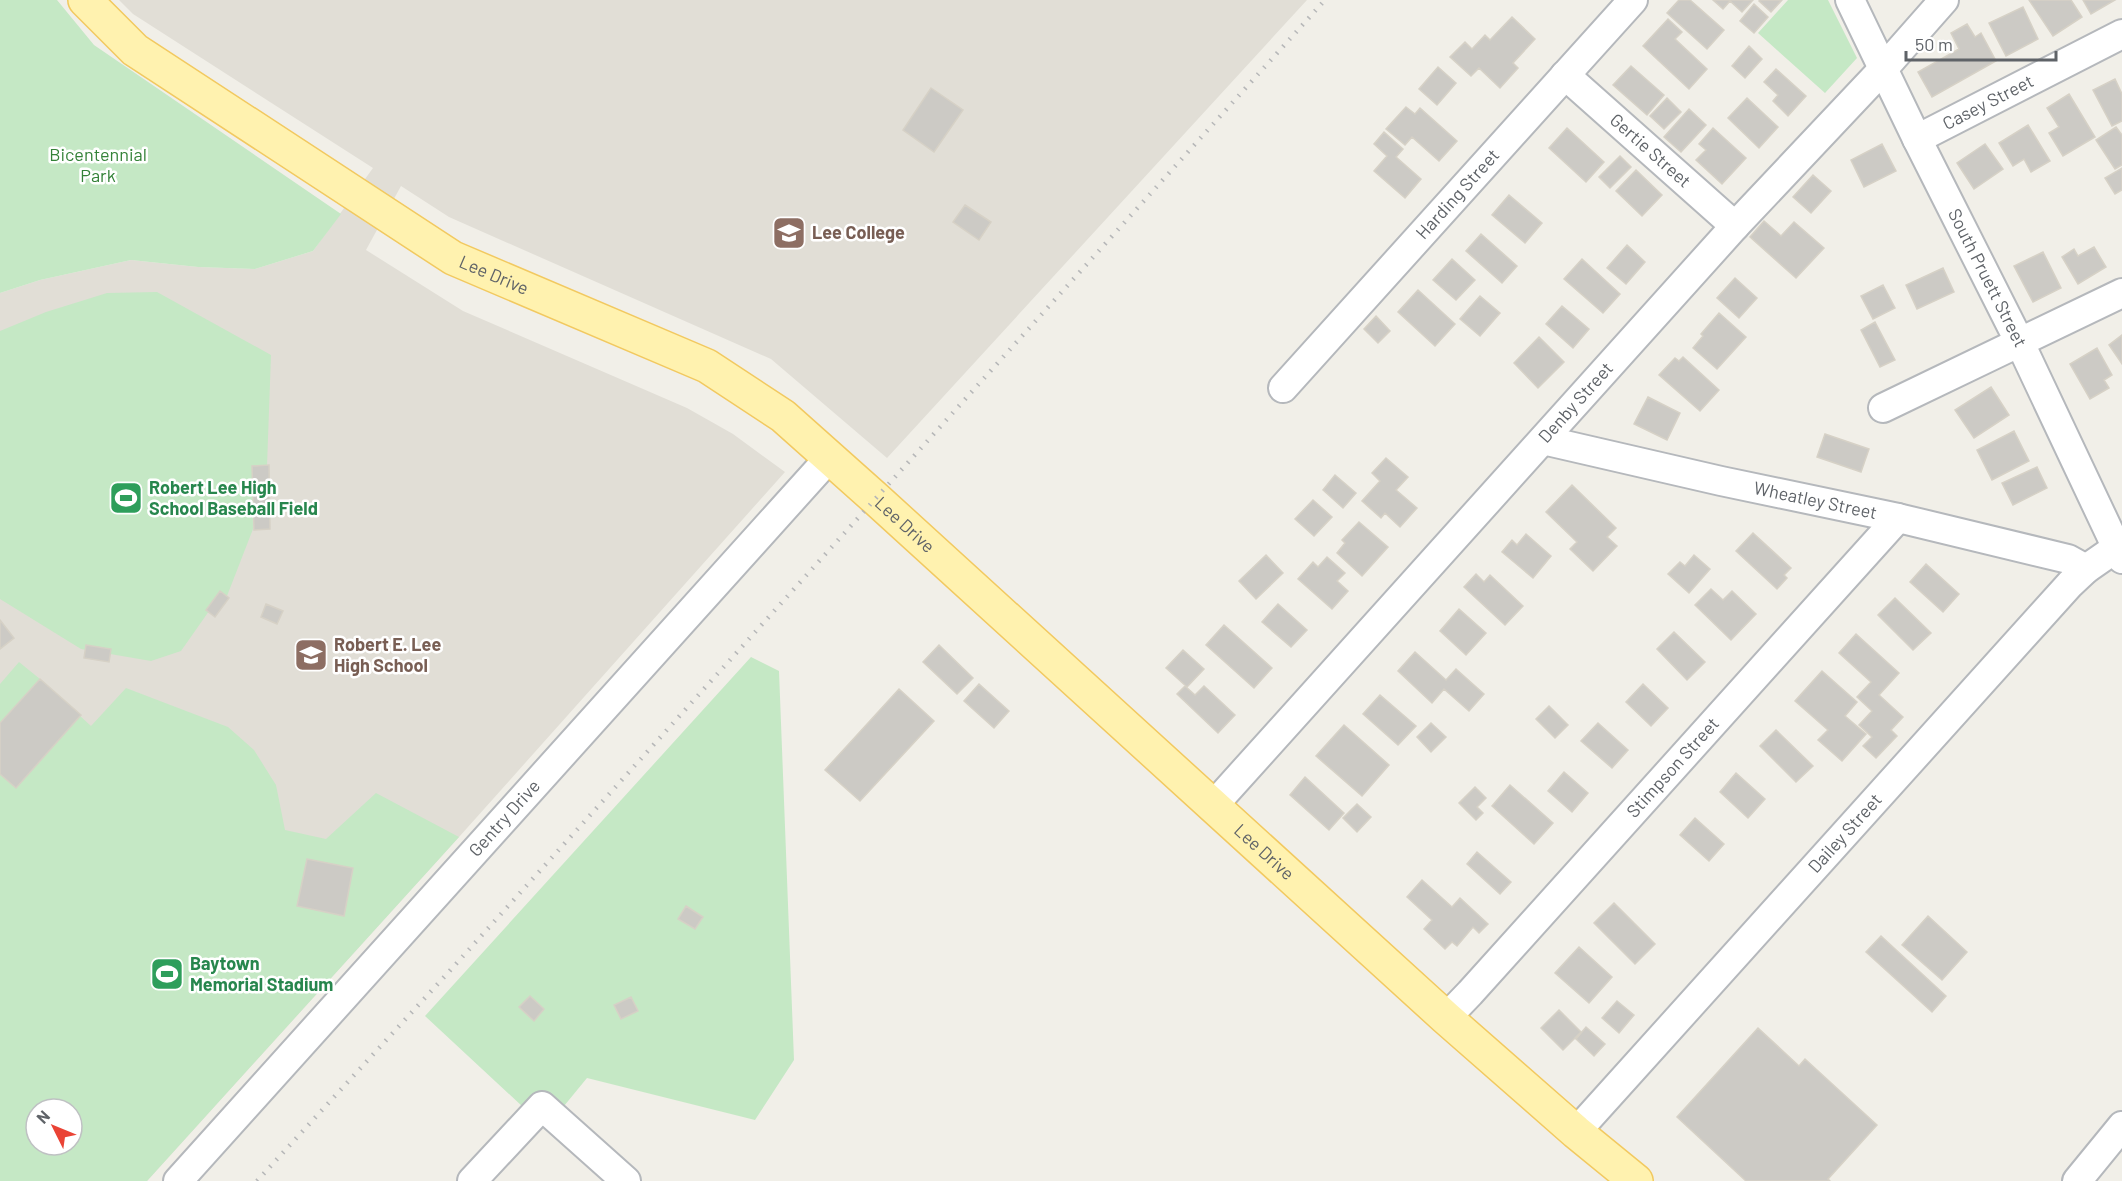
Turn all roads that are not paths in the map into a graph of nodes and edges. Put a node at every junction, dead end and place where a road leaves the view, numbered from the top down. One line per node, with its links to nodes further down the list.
1 (85, 0): 15 (main road, Lee Drive)
2 (1633, 0): 7 (street, Harding Street)
3 (1850, 0): 6 (street, South Pruett Street)
4 (1944, 0): 6 (street, Denby Street)
5 (2122, 34): 8 (street, Casey Street)
6 (1884, 68): 8 (street, South Pruett Street); 9 (street, Denby Street)
7 (1565, 75): 9 (street, Gertie Street); 12 (street, Harding Street)
8 (1917, 139): 11 (street, South Pruett Street)
9 (1734, 226): 14 (street, Denby Street)
10 (2122, 293): 11 (street)
11 (2020, 343): 13 (street); 17 (street, South Pruett Street)
12 (1282, 388)
13 (1883, 408)
14 (1543, 440): 16 (street, Wheatley Street); 19 (street, Denby Street)
15 (830, 457): 19 (main road, Lee Drive); 23 (street, Gentry Drive)
16 (1898, 518): 18 (street, Wheatley Street); 20 (street, Stimpson Street)
17 (2120, 550): 18 (street, Dailey Street)
18 (2086, 569): 22 (street, Dailey Street)
19 (1212, 807): 20 (main road, Lee Drive)
20 (1446, 1018): 22 (main road, Lee Drive)
21 (2122, 1126): 27 (street)
22 (1576, 1132): 26 (main road, Lee Drive)
23 (178, 1181)
24 (472, 1181): 25 (street)
25 (626, 1181)
26 (1636, 1181)
27 (2077, 1181)

